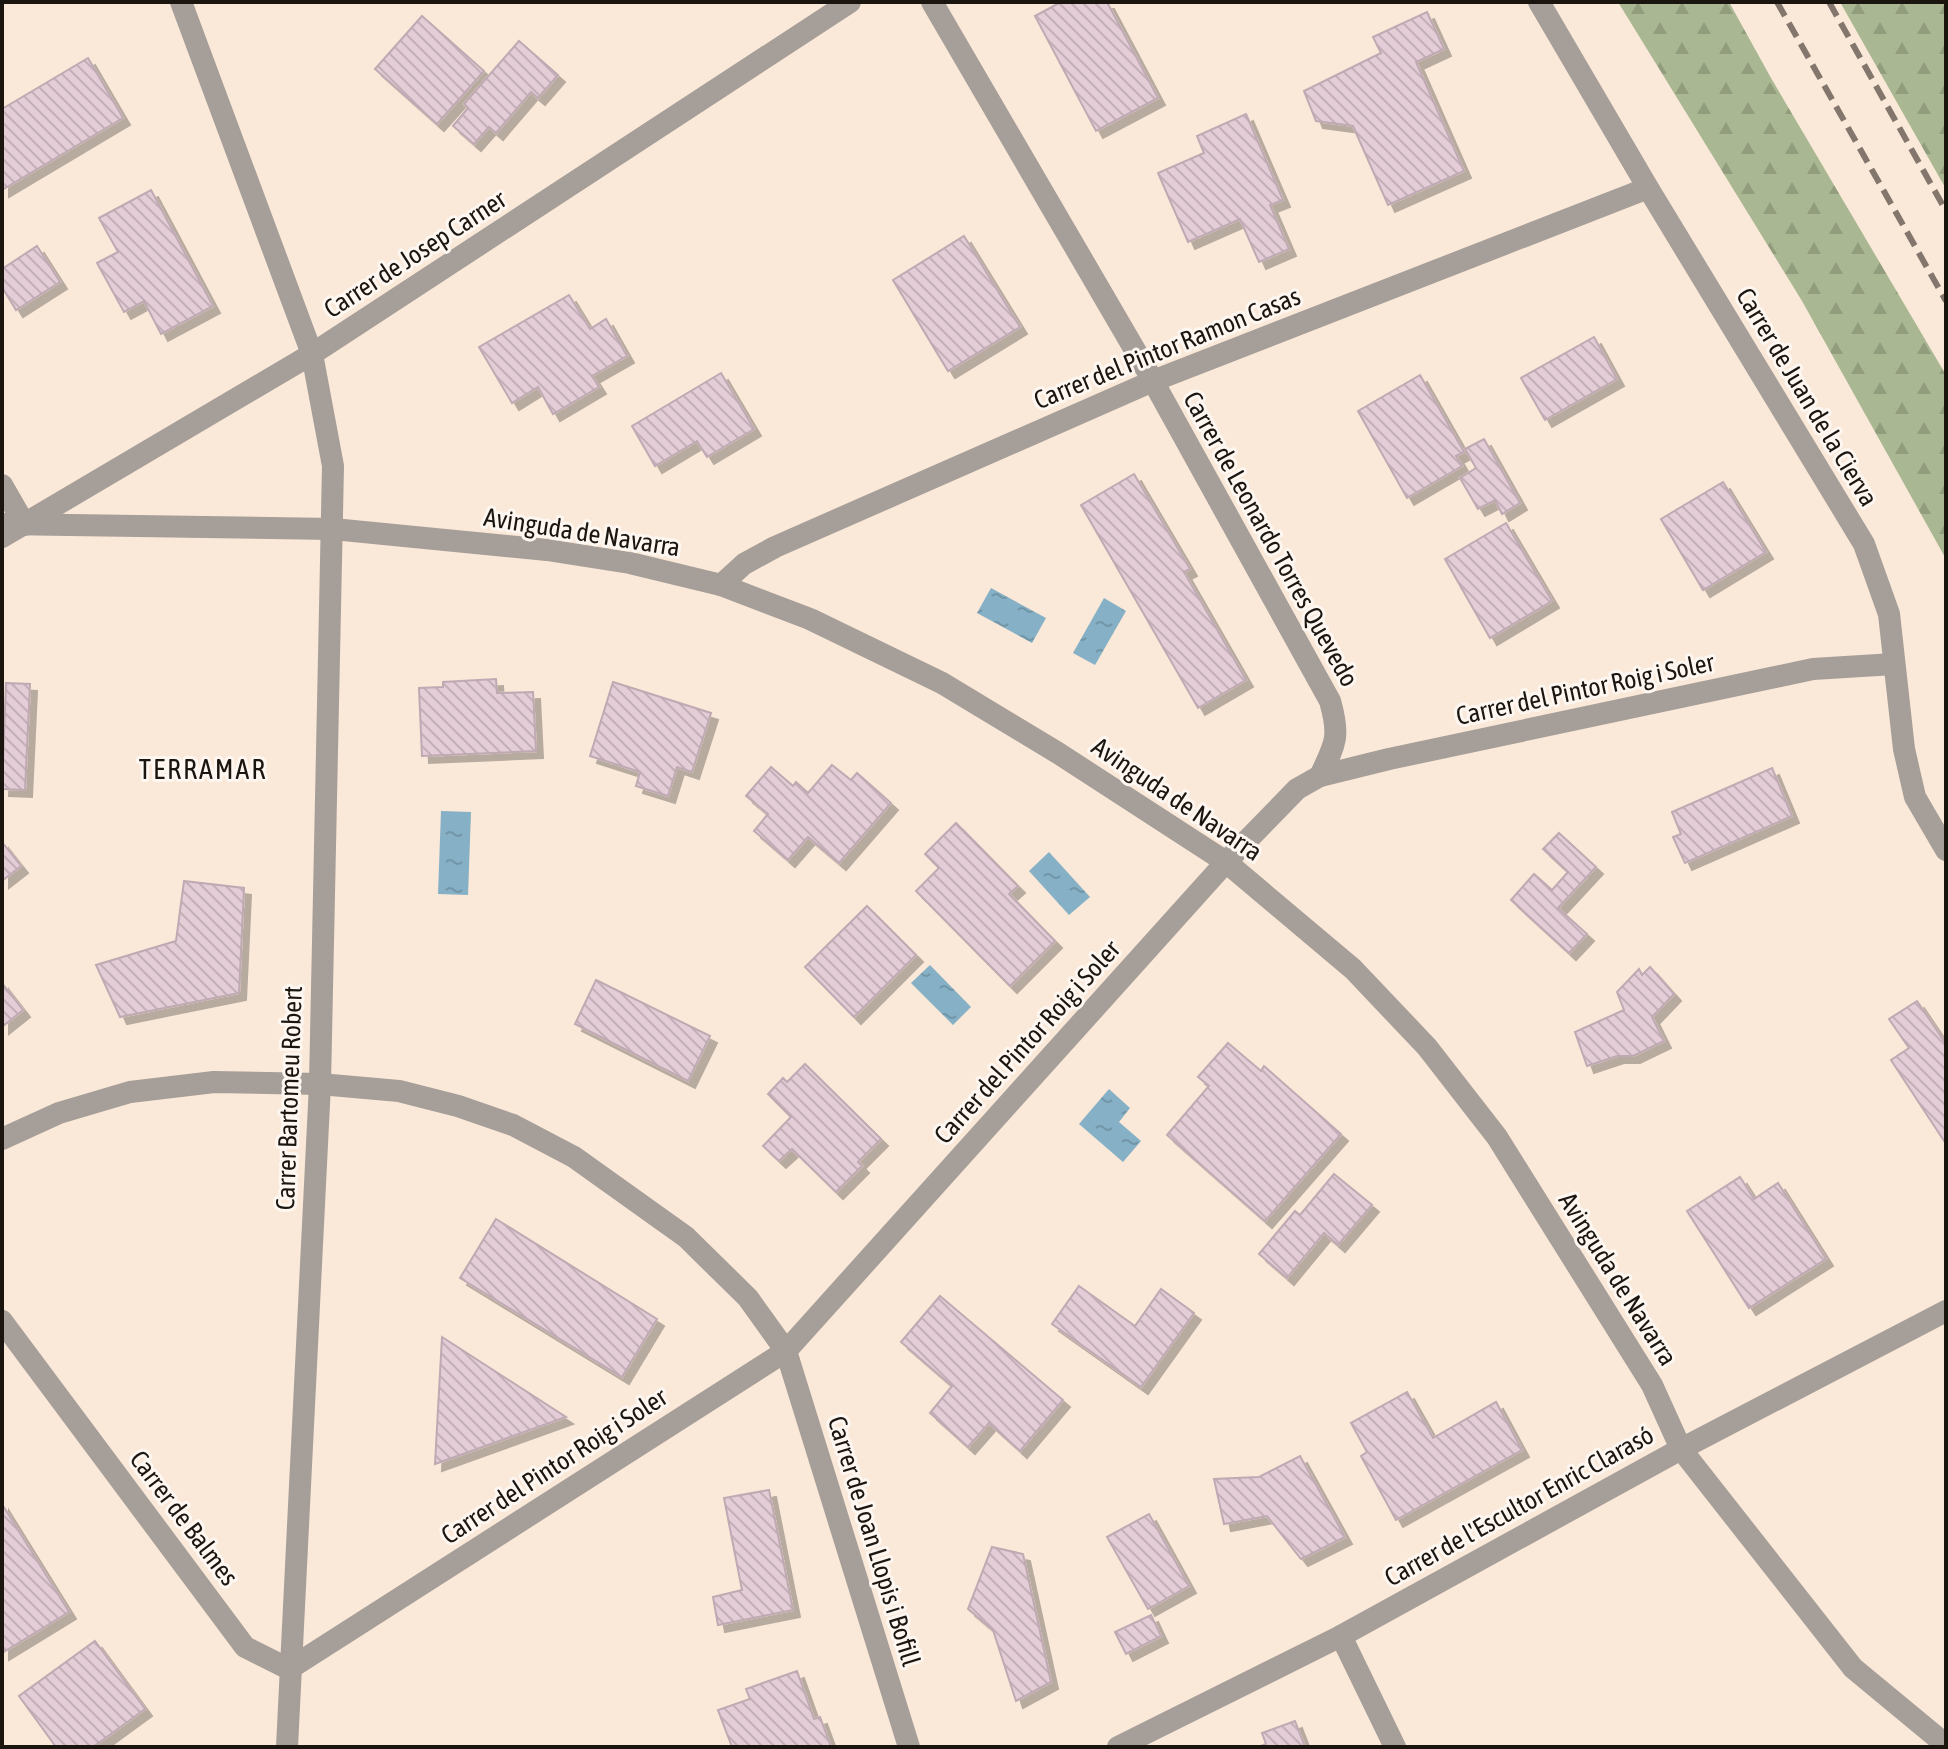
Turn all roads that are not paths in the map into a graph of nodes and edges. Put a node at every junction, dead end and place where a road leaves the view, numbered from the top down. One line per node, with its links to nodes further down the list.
1 (181, 2): 6 (street, Carrer Bartomeu Robert)
2 (850, 2): 6 (street, Carrer de Josep Carner)
3 (932, 2): 7 (street, Carrer de Leonardo Torres Quevedo)
4 (1539, 2): 5 (street, Carrer de Juan de la Cierva)
5 (1648, 188): 7 (street, Carrer del Pintor Ramon Casas); 14 (street, Carrer de Juan de la Cierva)
6 (312, 354): 10 (street, Carrer de Josep Carner); 11 (street, Carrer Bartomeu Robert)
7 (1153, 381): 13 (street, Carrer del Pintor Ramon Casas); 15 (street, Carrer de Leonardo Torres Quevedo)
8 (2, 485): 10 (street)
9 (2, 524): 10 (street, Avinguda de Navarra)
10 (25, 525): 11 (street, Avinguda de Navarra); 12 (street, Carrer de Josep Carner)
11 (333, 529): 13 (street, Avinguda de Navarra); 18 (street, Carrer Bartomeu Robert)
12 (2, 537)
13 (721, 585): 17 (street, Avinguda de Navarra)
14 (1894, 664): 15 (street, Carrer del Pintor Roig i Soler); 16 (street, Carrer de Juan de la Cierva)
15 (1320, 776): 17 (street, Carrer del Pintor Roig i Soler)
16 (1946, 850)
17 (1226, 862): 22 (street, Carrer del Pintor Roig i Soler); 23 (street, Avinguda de Navarra)
18 (320, 1084): 19 (street, Carrer de Joan Llopis i Bofill); 22 (street, Carrer de Joan Llopis i Bofill); 25 (street, Carrer Bartomeu Robert)
19 (2, 1139)
20 (1946, 1311): 23 (street, Carrer de l'Escultor Enric Clarasó)
21 (2, 1321): 25 (street, Carrer de Balmes)
22 (786, 1351): 25 (street, Carrer del Pintor Roig i Soler); 28 (street, Carrer de Joan Llopis i Bofill)
23 (1681, 1449): 24 (street, Carrer de l'Escultor Enric Clarasó); 26 (street, Avinguda de Navarra)
24 (1341, 1636): 29 (street, Carrer de l'Escultor Enric Clarasó); 30 (street)
25 (289, 1669): 27 (street)
26 (1946, 1745)
27 (287, 1747)
28 (909, 1747)
29 (1118, 1747)
30 (1395, 1747)

